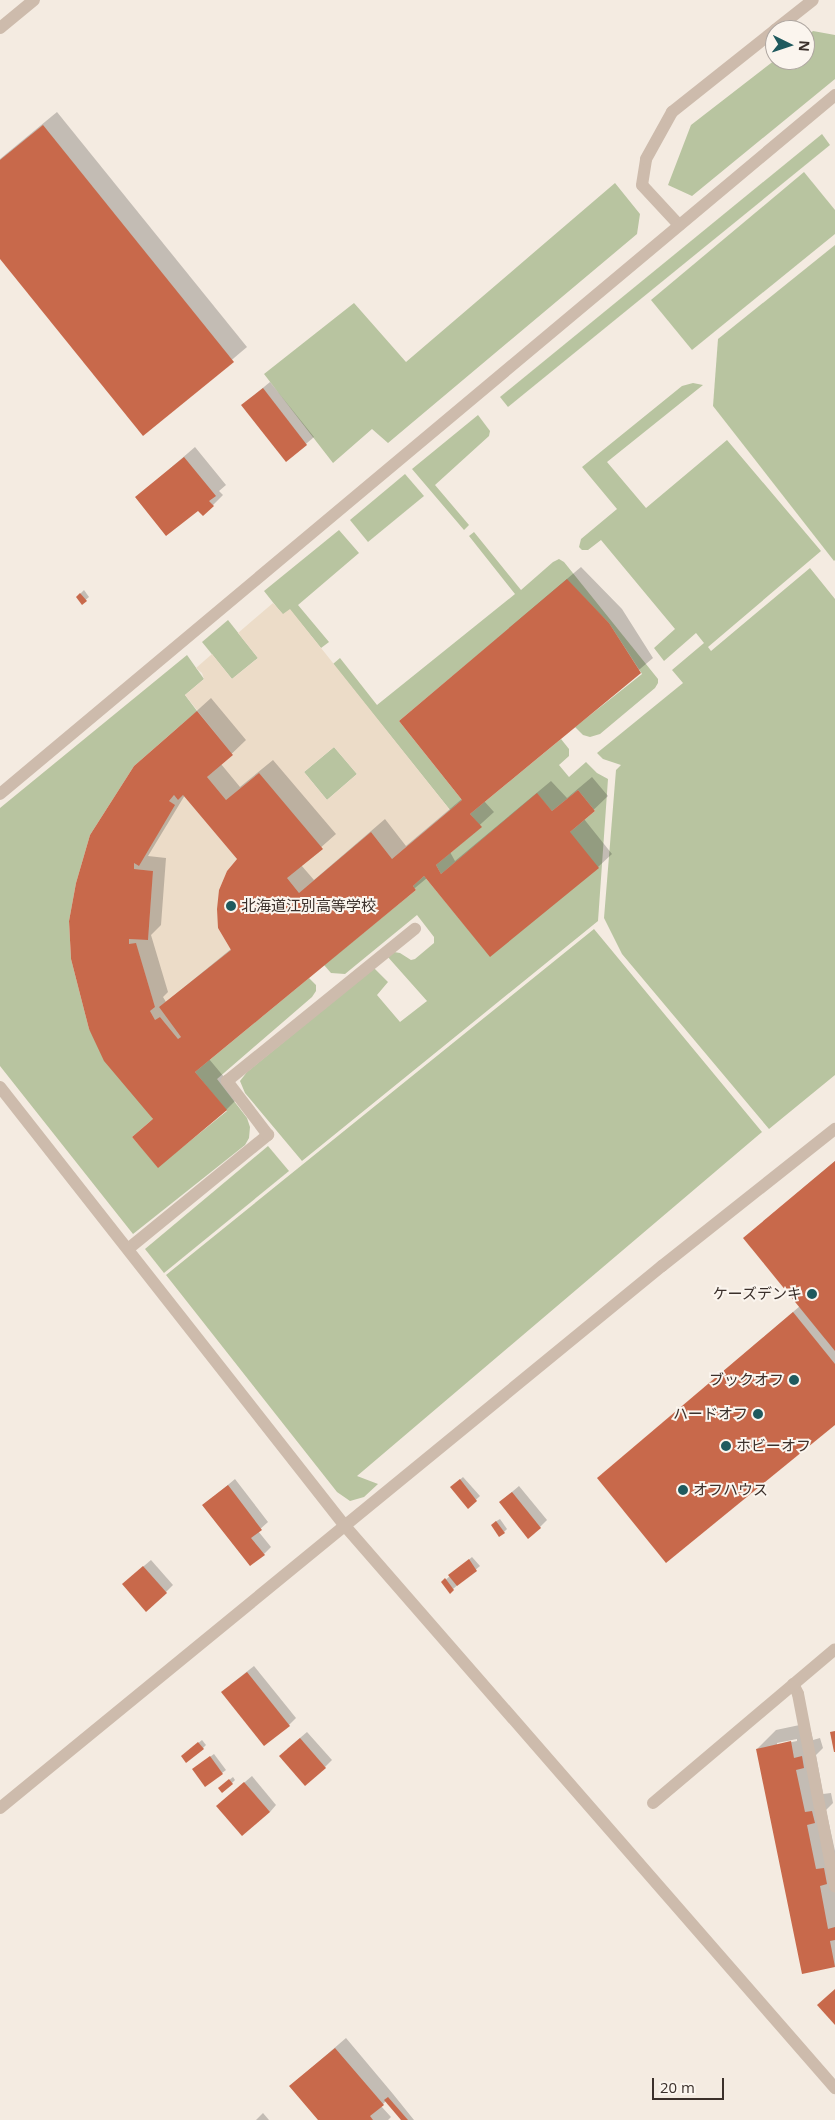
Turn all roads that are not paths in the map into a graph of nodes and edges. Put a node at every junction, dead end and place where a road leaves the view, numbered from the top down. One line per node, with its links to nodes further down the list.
1 (34, 0): 4 (street)
2 (813, 0): 3 (street)
3 (788, 20)
4 (0, 28)
5 (765, 38): 7 (street)
6 (835, 95): 7 (street)
7 (679, 225): 8 (street)
8 (0, 794)
9 (415, 929): 12 (street)
10 (0, 1086): 12 (street)
11 (835, 1129): 13 (street)
12 (128, 1249): 13 (street)
13 (345, 1526): 17 (street); 19 (street)
14 (835, 1649): 15 (street)
15 (793, 1684): 16 (street); 18 (street)
16 (653, 1803)
17 (0, 1808)
18 (835, 1886)
19 (835, 2088)

